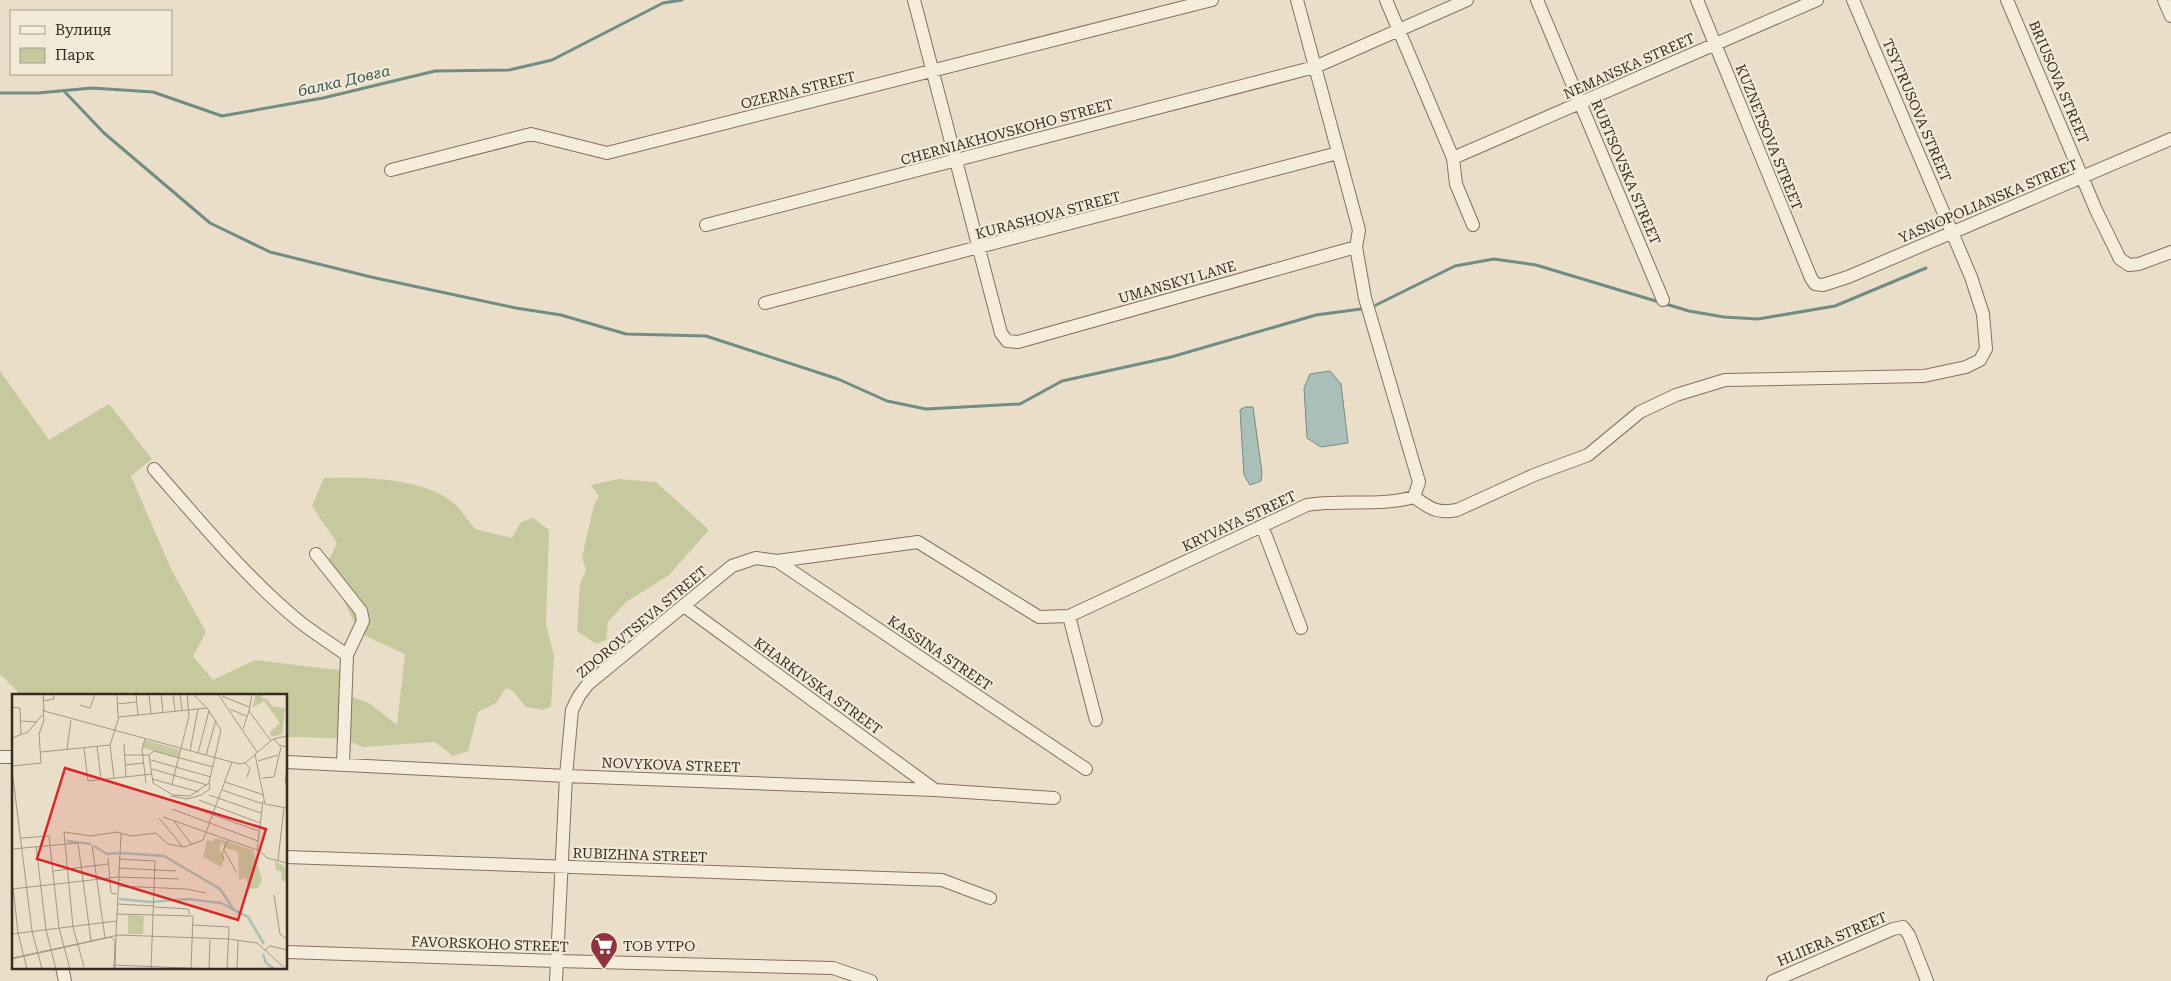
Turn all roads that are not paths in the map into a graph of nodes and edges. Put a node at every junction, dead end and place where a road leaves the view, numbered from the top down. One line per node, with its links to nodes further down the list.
1 (914, 0): 16 (street)
2 (1212, 0): 16 (street, OZERNA STREET)
3 (1297, 0): 15 (street)
4 (1386, 0): 13 (street)
5 (1467, 0): 13 (street, CHERNIAKHOVSKOHO STREET)
6 (1538, 0): 17 (street, RUBTSOVSKA STREET)
7 (1697, 0): 14 (street, KUZNETSOVA STREET)
8 (1816, 0): 14 (street, NEMANSKA STREET)
9 (1853, 0): 26 (street, TSYTRUSOVA STREET)
10 (2007, 0): 23 (street, BRIUSOVA STREET)
11 (2164, 0): 12 (street)
12 (2171, 16)
13 (1399, 30): 15 (street, CHERNIAKHOVSKOHO STREET); 20 (street)
14 (1716, 45): 17 (street, NEMANSKA STREET); 30 (street, KUZNETSOVA STREET)
15 (1315, 67): 19 (street); 21 (street, CHERNIAKHOVSKOHO STREET)
16 (932, 72): 21 (street); 22 (street, OZERNA STREET)
17 (1581, 104): 20 (street, NEMANSKA STREET); 31 (street, RUBTSOVSKA STREET)
18 (2171, 139): 23 (street, YASNOPOLIANSKA STREET)
19 (1338, 153): 27 (street); 28 (street, KURASHOVA STREET)
20 (1454, 158): 25 (street)
21 (956, 161): 24 (street, CHERNIAKHOVSKOHO STREET); 28 (street)
22 (391, 170)
23 (2083, 177): 26 (street, YASNOPOLIANSKA STREET); 29 (street, BRIUSOVA STREET)
24 (706, 225)
25 (1473, 225)
26 (1953, 233): 30 (street, YASNOPOLIANSKA STREET); 34 (street, TSYTRUSOVA STREET)
27 (1356, 247): 28 (street, UMANSKYI LANE); 34 (street)
28 (979, 248): 32 (street, KURASHOVA STREET)
29 (2171, 252)
30 (1815, 284)
31 (1664, 300)
32 (765, 303)
33 (154, 469): 42 (street)
34 (1414, 498): 35 (street, KRYVAYA STREET)
35 (1262, 526): 40 (street, KRYVAYA STREET); 41 (street)
36 (918, 542): 38 (street, ZDOROVTSEVA STREET); 40 (street, KRYVAYA STREET)
37 (316, 554): 42 (street)
38 (777, 561): 39 (street, ZDOROVTSEVA STREET); 46 (street, KASSINA STREET)
39 (684, 606): 47 (street, ZDOROVTSEVA STREET); 48 (street, KHARKIVSKA STREET)
40 (1069, 616): 43 (street)
41 (1301, 628)
42 (346, 655): 45 (street)
43 (1096, 720)
44 (288, 762): 45 (street, NOVYKOVA STREET)
45 (343, 764): 47 (street, NOVYKOVA STREET)
46 (1086, 770)
47 (566, 776): 48 (street, NOVYKOVA STREET); 51 (street, ZDOROVTSEVA STREET)
48 (935, 790): 49 (street, NOVYKOVA STREET)
49 (1054, 798)
50 (288, 857): 51 (street, RUBIZHNA STREET)
51 (562, 868): 52 (street, RUBIZHNA STREET); 54 (street, ZDOROVTSEVA STREET)
52 (990, 898)
53 (288, 952): 54 (street, FAVORSKOHO STREET)
54 (557, 961): 58 (street, ZDOROVTSEVA STREET); 59 (street, FAVORSKOHO STREET)
55 (62, 968): 57 (street)
56 (1779, 980): 60 (street, HLIIERA STREET)
57 (65, 981)
58 (556, 981)
59 (871, 981)
60 (1928, 981)

